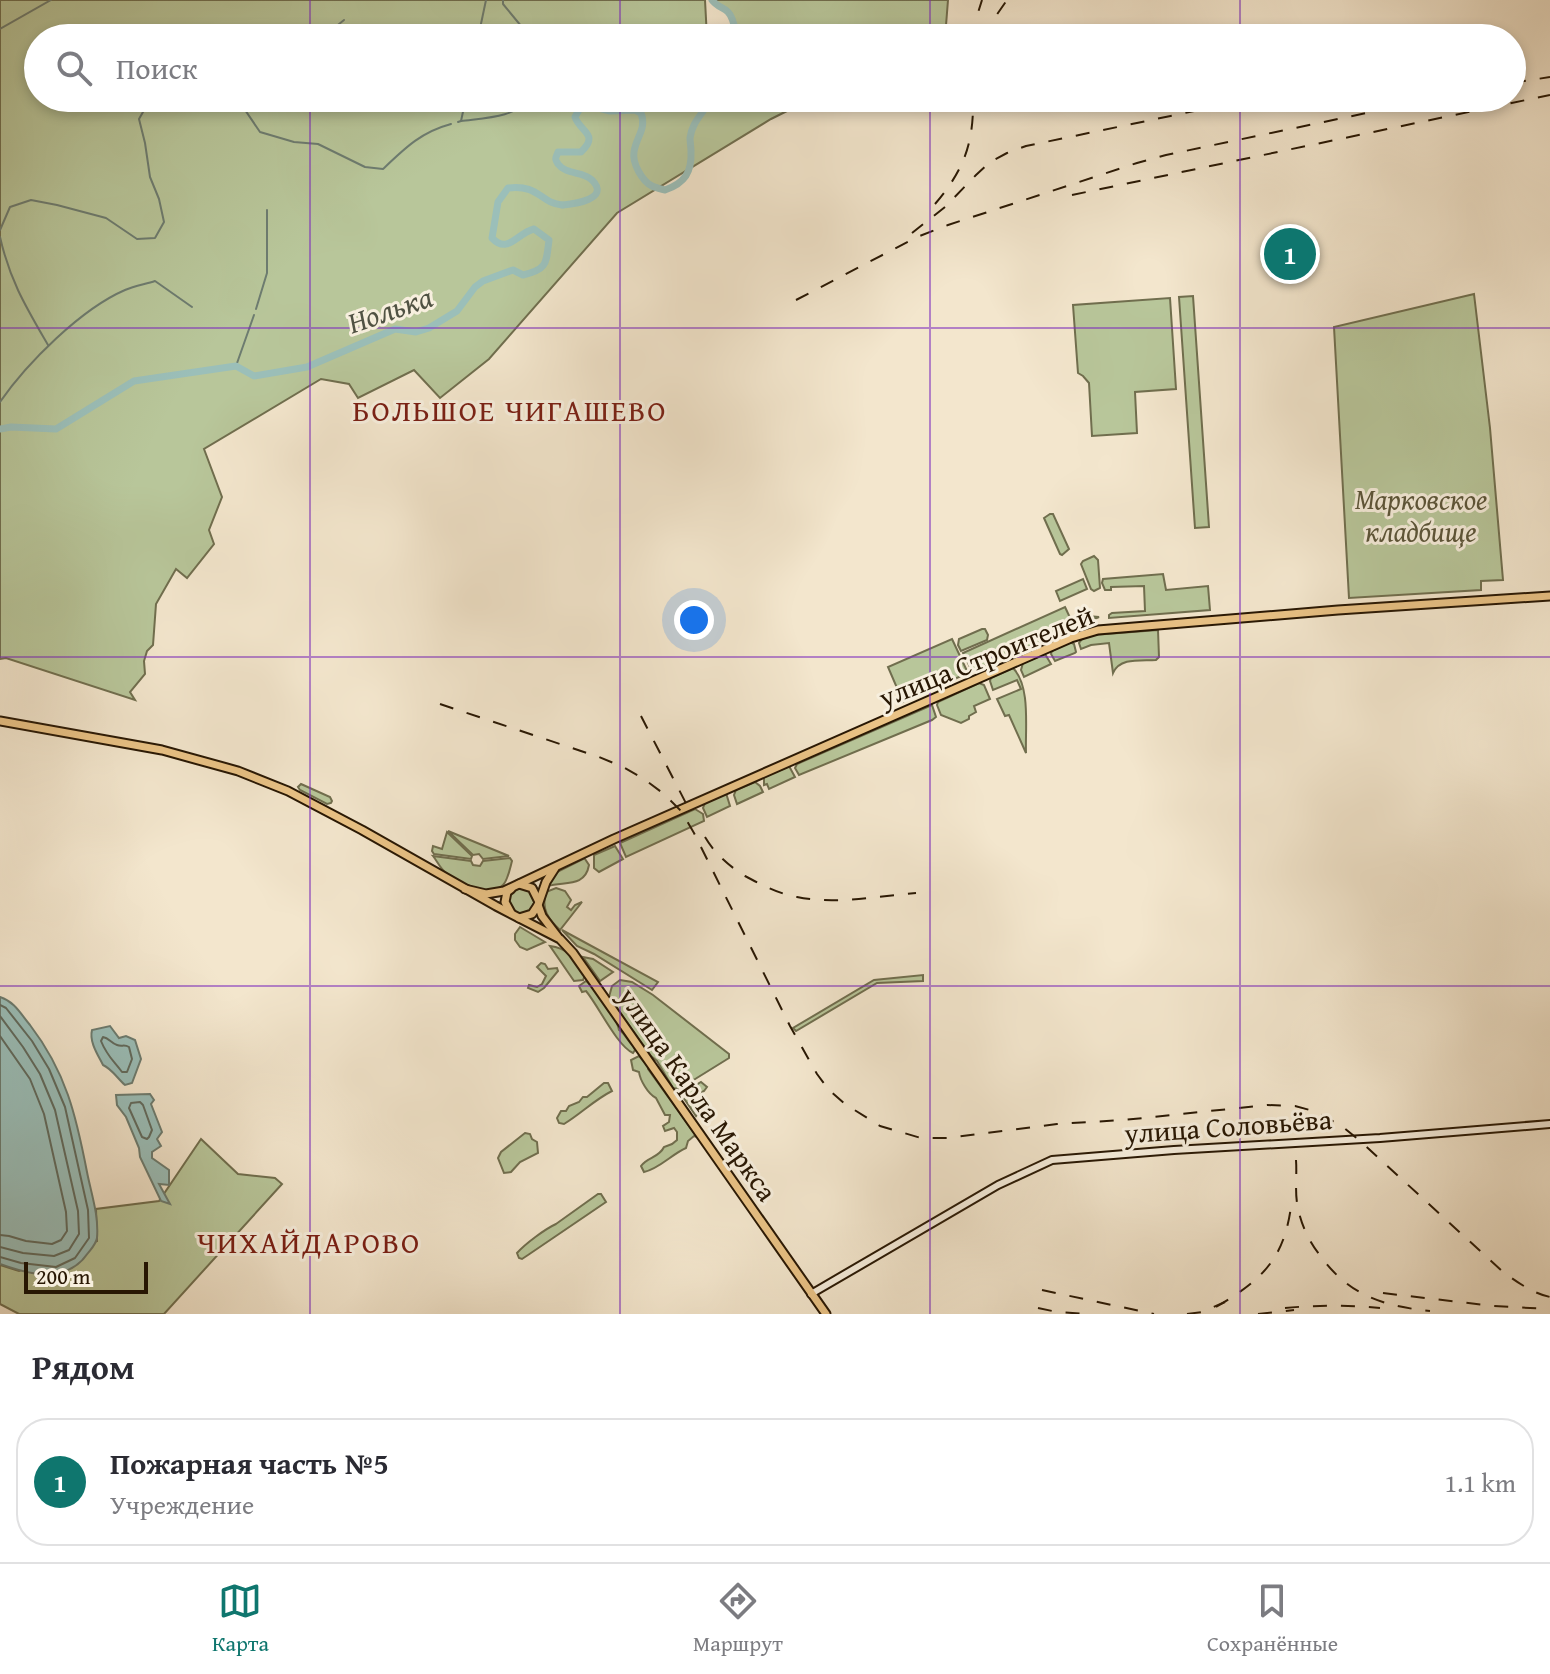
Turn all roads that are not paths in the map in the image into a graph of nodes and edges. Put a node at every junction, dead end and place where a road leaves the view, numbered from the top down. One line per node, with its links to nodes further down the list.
1 (1550, 596): 3 (main road, улица Строителей)
2 (0, 721): 5 (main road, улица Карла Маркса)
3 (556, 866): 4 (main road, улица Строителей); 6 (main road)
4 (515, 886): 5 (main road); 6 (main road); 7 (main road)
5 (465, 889): 7 (main road, улица Карла Маркса)
6 (538, 904): 7 (main road); 8 (main road)
7 (516, 916): 8 (main road, улица Карла Маркса)
8 (560, 939): 10 (main road, улица Карла Маркса)
9 (1550, 1124): 10 (street, улица Соловьёва)
10 (811, 1294): 11 (main road, улица Карла Маркса)
11 (826, 1314)

